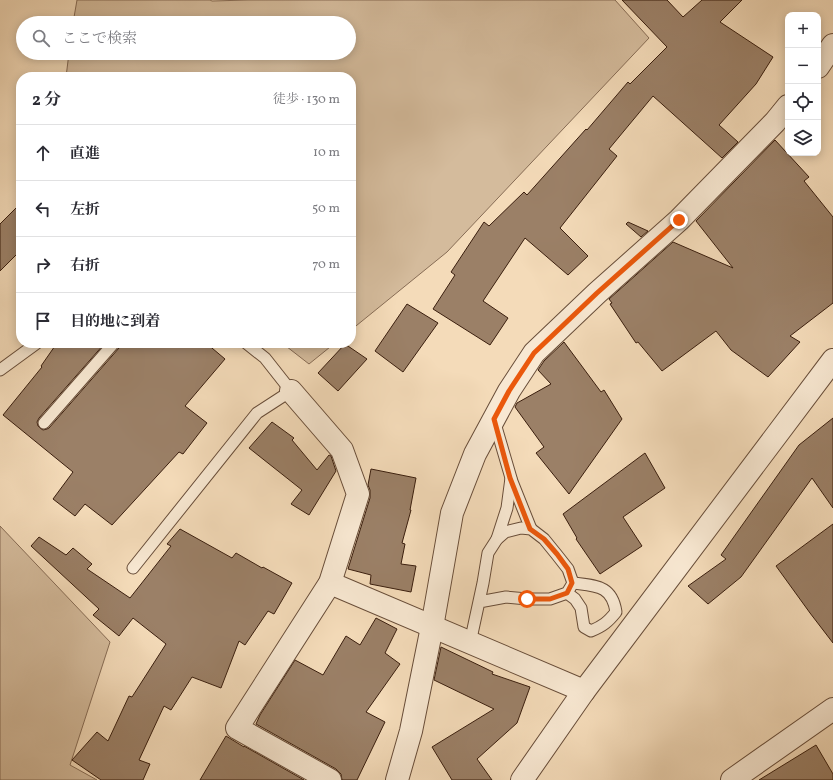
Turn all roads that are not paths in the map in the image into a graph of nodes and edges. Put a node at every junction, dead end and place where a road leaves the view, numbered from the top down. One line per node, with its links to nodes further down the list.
1 (833, 45): 2 (street)
2 (821, 63)
3 (785, 110): 10 (street)
4 (30, 348): 8 (lane)
5 (110, 348): 11 (lane)
6 (252, 348): 9 (lane)
7 (833, 360): 21 (street)
8 (0, 370)
9 (291, 391): 15 (lane); 16 (street)
10 (494, 419): 12 (lane); 19 (street)
11 (44, 423)
12 (510, 478): 13 (lane); 14 (lane)
13 (530, 529): 14 (lane); 17 (lane)
14 (496, 539): 18 (lane)
15 (133, 568)
16 (330, 583): 19 (street); 23 (street)
17 (570, 588): 17 (lane); 18 (lane)
18 (479, 602): 20 (lane)
19 (432, 626): 20 (street); 24 (street)
20 (470, 643): 21 (street)
21 (584, 691): 25 (street)
22 (833, 709): 26 (street)
23 (330, 780)
24 (397, 780)
25 (522, 780)
26 (732, 780)

